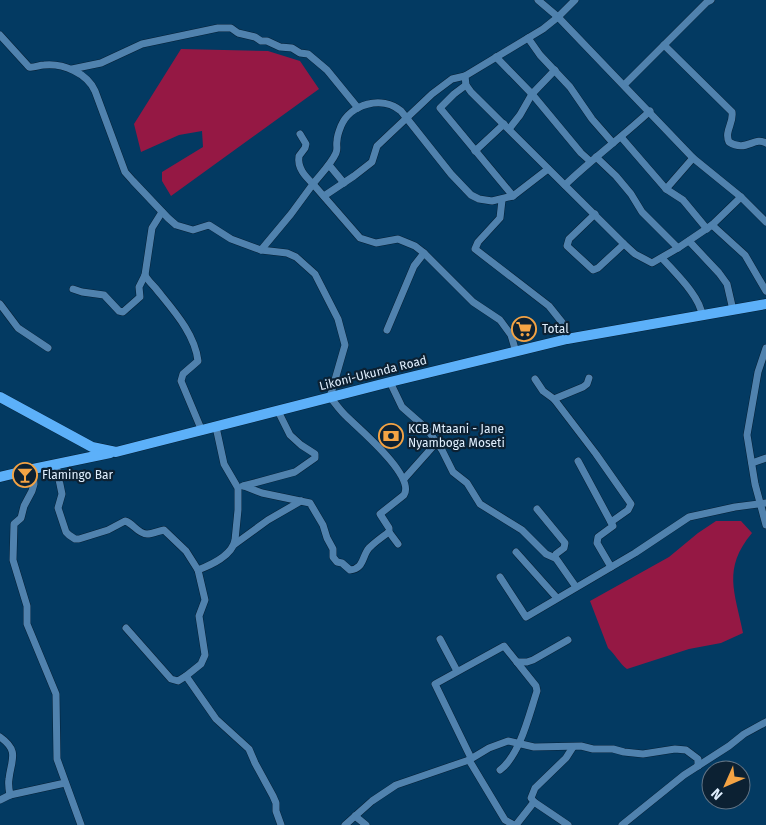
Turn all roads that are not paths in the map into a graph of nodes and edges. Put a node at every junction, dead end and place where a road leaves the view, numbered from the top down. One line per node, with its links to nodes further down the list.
1 (538, 0): 4 (street)
2 (576, 0): 4 (street)
3 (708, 1): 7 (street)
4 (558, 17): 6 (street); 12 (street)
5 (0, 35): 9 (street)
6 (528, 38): 8 (street); 10 (street)
7 (664, 45): 12 (street); 22 (street)
8 (496, 56): 11 (street); 14 (street)
9 (72, 69): 15 (street); 36 (street)
10 (555, 70): 14 (street); 21 (street)
11 (465, 76): 13 (street); 17 (street)
12 (624, 84): 16 (street)
13 (466, 85): 18 (street); 23 (street)
14 (532, 94): 18 (street); 25 (street)
15 (358, 108): 17 (street); 26 (street)
16 (650, 111): 20 (street); 24 (street)
17 (408, 118): 28 (street); 35 (street)
18 (506, 127): 23 (street); 27 (street)
19 (300, 134): 29 (street)
20 (621, 137): 21 (street); 31 (street)
21 (613, 143): 25 (street)
22 (766, 143)
23 (475, 151): 33 (street)
24 (693, 158): 31 (street); 34 (street)
25 (593, 159): 30 (street); 42 (street)
26 (329, 164): 28 (street); 29 (street)
27 (548, 169): 30 (street); 33 (street)
28 (344, 183): 32 (street)
29 (313, 184): 32 (street); 43 (street)
30 (565, 185): 37 (street)
31 (666, 189): 39 (street)
32 (324, 196): 44 (street)
33 (513, 196): 35 (street)
34 (741, 197): 38 (street); 39 (street)
35 (502, 200): 54 (street)
36 (162, 212): 43 (street); 46 (street)
37 (594, 214): 41 (street); 41 (street)
38 (766, 222)
39 (710, 227): 40 (street); 48 (street)
40 (688, 241): 42 (street); 51 (street)
41 (624, 244): 45 (street)
42 (678, 248): 45 (street)
43 (261, 250): 62 (street)
44 (424, 252): 53 (street); 57 (street)
45 (662, 258): 52 (street)
46 (145, 275): 47 (street); 66 (street)
47 (73, 289)
48 (766, 291)
49 (0, 304): 55 (street)
50 (766, 304): 51 (highway, Likoni-Ukunda Road)
51 (733, 310): 52 (highway, Likoni-Ukunda Road)
52 (702, 315): 54 (highway, Likoni-Ukunda Road)
53 (387, 330)
54 (567, 339): 57 (highway, Likoni-Ukunda Road)
55 (48, 348)
56 (766, 348): 73 (street)
57 (516, 352): 60 (highway, Likoni-Ukunda Road)
58 (589, 378): 63 (street)
59 (535, 379): 63 (street)
60 (390, 382): 62 (highway, Likoni-Ukunda Road); 68 (street)
61 (0, 397): 67 (highway, Likoni-Ukunda Road)
62 (330, 397): 64 (highway, Likoni-Ukunda Road); 77 (street)
63 (554, 399): 82 (street)
64 (278, 411): 65 (highway, Likoni-Ukunda Road); 78 (street)
65 (216, 427): 66 (highway, Likoni-Ukunda Road); 78 (street)
66 (202, 431): 69 (highway, Likoni-Ukunda Road)
67 (79, 440): 69 (highway, Likoni-Ukunda Road); 71 (highway)
68 (437, 442): 77 (street); 88 (street)
69 (116, 452): 71 (highway)
70 (766, 458): 73 (street)
71 (79, 460): 74 (highway)
72 (578, 461): 82 (street)
73 (752, 463): 80 (street)
74 (56, 465): 75 (highway); 90 (street)
75 (32, 469): 76 (highway); 107 (street)
76 (0, 477)
77 (404, 479): 84 (street)
78 (241, 487): 79 (street); 85 (street)
79 (301, 502): 84 (street); 85 (street)
80 (763, 504): 83 (street); 89 (street)
81 (537, 509): 88 (street)
82 (611, 522): 89 (street)
83 (766, 525)
84 (389, 532): 86 (street)
85 (234, 544): 90 (street)
86 (398, 544)
87 (516, 552): 93 (street)
88 (555, 558): 92 (street)
89 (611, 567): 92 (street)
90 (198, 570): 99 (street)
91 (500, 577): 93 (street)
92 (576, 587): 93 (street)
93 (557, 598)
94 (126, 628): 99 (street)
95 (440, 639): 98 (street)
96 (568, 640): 97 (street)
97 (518, 662): 98 (street); 102 (street)
98 (457, 671): 104 (street)
99 (186, 676): 114 (street)
100 (766, 722): 105 (street)
101 (0, 737): 108 (street)
102 (520, 744): 103 (street); 104 (street); 106 (street)
103 (573, 746): 105 (street); 110 (street)
104 (470, 759): 111 (street); 112 (street)
105 (698, 766): 119 (street)
106 (500, 770)
107 (65, 783): 108 (street); 113 (street)
108 (10, 795): 109 (street)
109 (0, 800)
110 (534, 802): 117 (street); 118 (street)
111 (355, 816): 115 (street); 116 (street)
112 (505, 823): 117 (street)
113 (80, 825)
114 (280, 825)
115 (345, 825)
116 (366, 825)
117 (515, 825)
118 (568, 825)
119 (622, 825)

